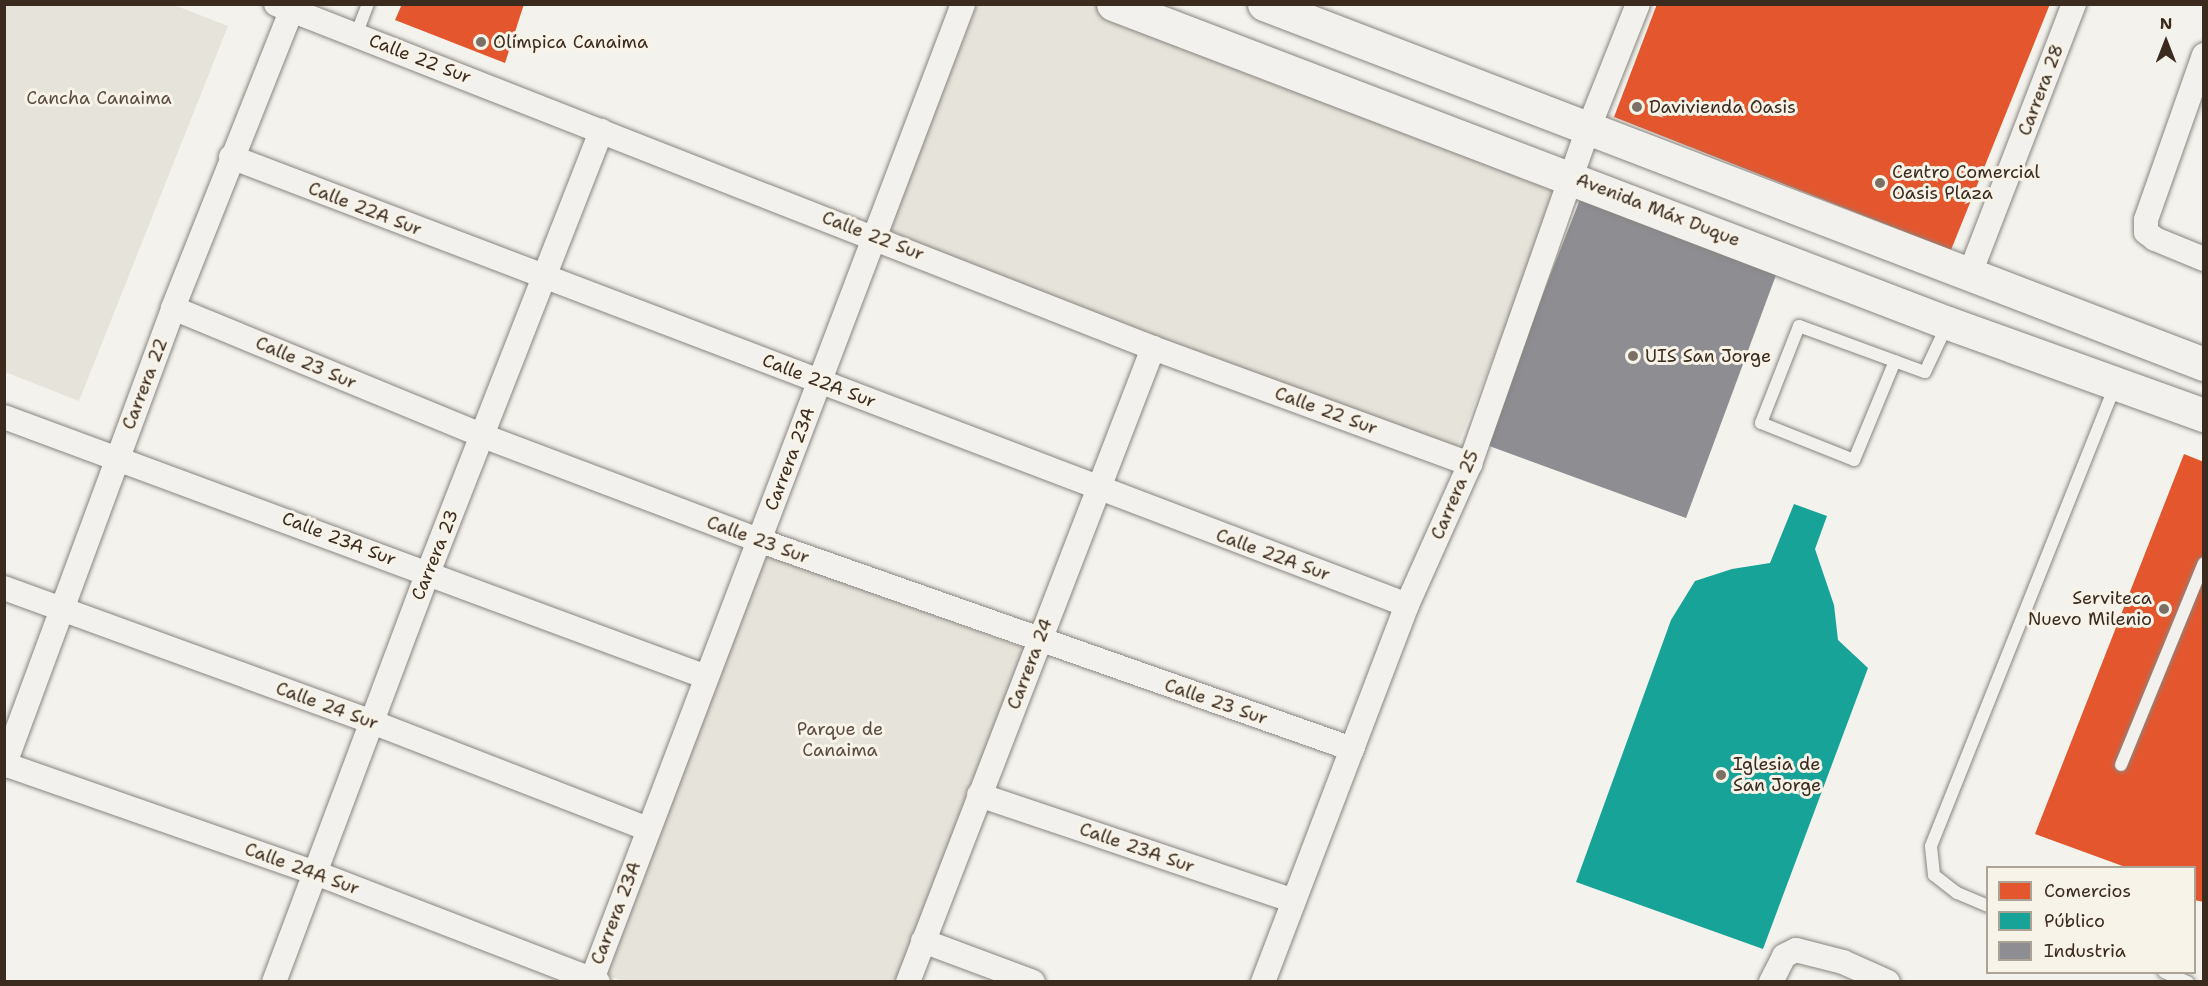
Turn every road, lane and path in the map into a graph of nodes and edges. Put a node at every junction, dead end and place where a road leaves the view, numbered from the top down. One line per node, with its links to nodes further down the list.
1 (368, 4): 8 (lane)
2 (963, 4): 14 (street, Carrera 23A)
3 (1113, 4): 13 (main road, Avenida Máx Duque)
4 (1264, 4): 10 (main road)
5 (1638, 4): 10 (street, Carrera 25)
6 (2074, 4): 16 (street, Carrera 28)
7 (287, 6): 8 (street, Calle 22 Sur); 12 (street, Carrera 22)
8 (356, 35): 11 (street, Calle 22 Sur)
9 (2204, 55): 15 (street)
10 (1589, 128): 13 (street, Carrera 25); 16 (main road)
11 (601, 131): 14 (street, Calle 22 Sur); 17 (street, Carrera 23)
12 (231, 157): 17 (street, Calle 22A Sur); 18 (street, Carrera 22)
13 (1574, 177): 19 (main road, Avenida Máx Duque); 29 (street, Carrera 25)
14 (874, 236): 20 (street, Calle 22 Sur); 23 (street, Carrera 23A)
15 (2204, 259)
16 (1969, 276): 22 (main road)
17 (543, 277): 23 (street, Calle 22A Sur); 27 (street, Carrera 23)
18 (173, 308): 27 (street, Calle 23 Sur); 28 (street, Carrera 22)
19 (1948, 323): 21 (lane); 24 (main road, Avenida Máx Duque)
20 (1153, 348): 29 (street, Calle 22 Sur); 30 (street, Carrera 24)
21 (1895, 361): 21 (lane)
22 (2204, 364)
23 (821, 381): 30 (street, Calle 22A Sur); 31 (street, Carrera 23A)
24 (2116, 384): 25 (main road, Avenida Máx Duque); 47 (lane)
25 (2204, 415)
26 (4, 417): 28 (street, Calle 23A Sur)
27 (483, 436): 31 (street, Calle 23 Sur); 33 (street, Carrera 23)
28 (117, 457): 33 (street, Calle 23A Sur); 36 (street, Carrera 22)
29 (1470, 464): 35 (street, Carrera 25)
30 (1099, 490): 35 (street, Calle 22A Sur); 37 (street, Carrera 24)
31 (758, 540): 37 (street, Calle 23 Sur); 38 (street, Carrera 23A)
32 (2204, 563): 42 (lane)
33 (428, 573): 38 (street, Calle 23A Sur); 39 (street, Carrera 23)
34 (4, 588): 36 (street, Calle 24 Sur)
35 (1407, 605): 40 (street, Carrera 25)
36 (63, 609): 39 (street, Calle 24 Sur); 41 (street, Carrera 22)
37 (1038, 641): 40 (street, Calle 23 Sur); 43 (street, Carrera 24)
38 (706, 677): 44 (street, Carrera 23A)
39 (372, 722): 44 (street, Calle 24 Sur); 45 (street, Carrera 23)
40 (1352, 749): 46 (street, Carrera 25)
41 (5, 765): 45 (street, Calle 24A Sur)
42 (2121, 765)
43 (979, 795): 46 (street, Calle 23A Sur); 48 (street, Carrera 24)
44 (648, 829): 51 (street, Carrera 23A)
45 (316, 873): 50 (street, Carrera 23); 51 (street, Calle 24A Sur)
46 (1294, 902): 54 (street, Carrera 25)
47 (1986, 905)
48 (923, 941): 52 (street, Carrera 24); 53 (street)
49 (2169, 974): 57 (lane)
50 (274, 981)
51 (593, 981)
52 (908, 981)
53 (1033, 981)
54 (1263, 981)
55 (1771, 981): 56 (street)
56 (1888, 981)
57 (2188, 981)

